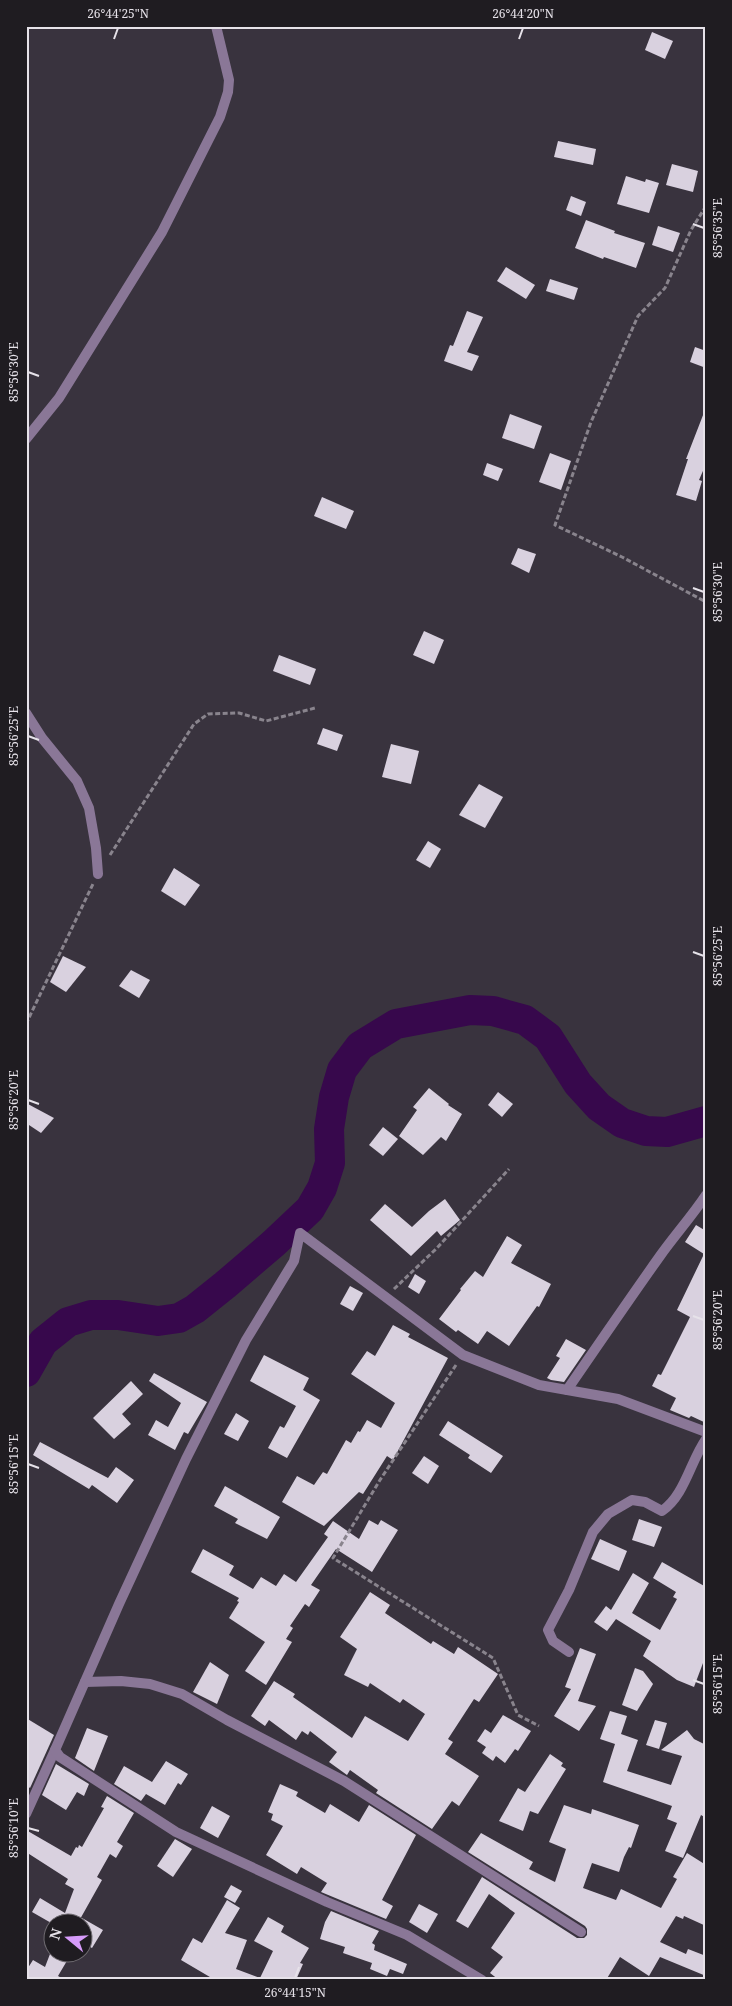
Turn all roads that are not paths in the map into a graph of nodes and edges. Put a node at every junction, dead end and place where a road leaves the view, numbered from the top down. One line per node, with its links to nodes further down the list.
1 (216, 26): 2 (street)
2 (26, 439)
3 (26, 712): 4 (street)
4 (98, 874)
5 (706, 1194): 6 (street)
6 (566, 1390): 7 (street); 10 (street)
7 (706, 1432)
8 (706, 1439): 9 (street)
9 (569, 1652)
10 (85, 1682): 11 (street); 13 (street)
11 (56, 1750): 12 (street); 14 (street)
12 (26, 1814)
13 (581, 1932)
14 (482, 1980)

